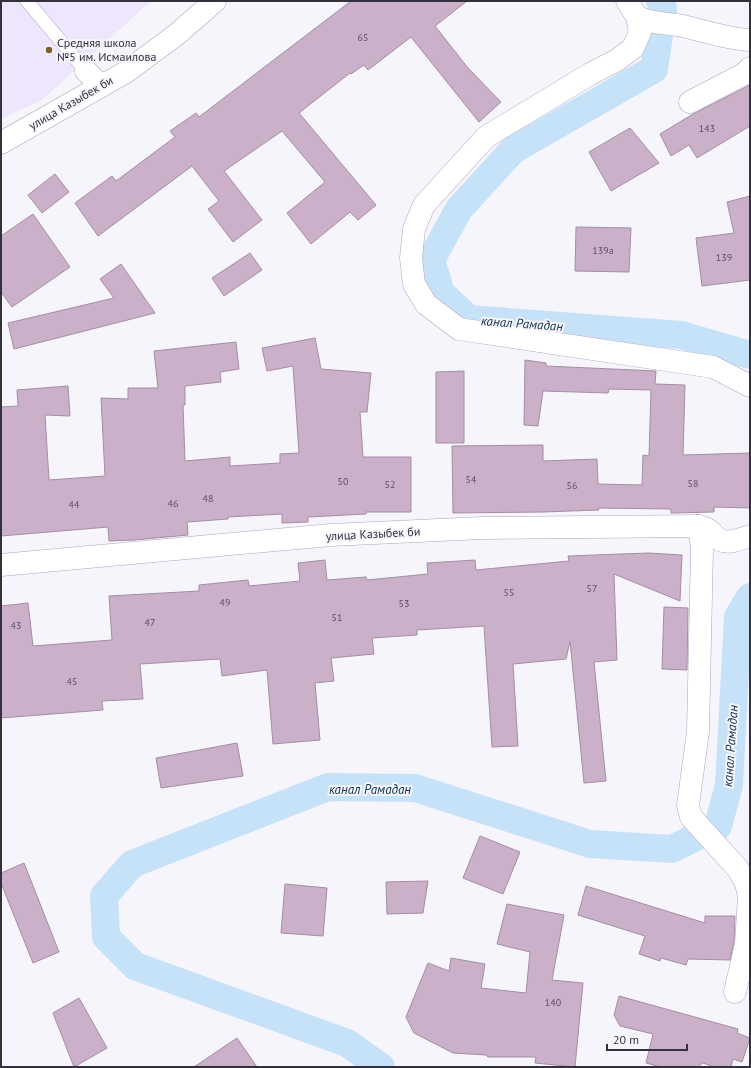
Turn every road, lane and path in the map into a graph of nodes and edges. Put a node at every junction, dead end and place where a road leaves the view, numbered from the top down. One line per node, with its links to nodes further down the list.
1 (27, 1): 6 (lane)
2 (215, 1): 7 (street, улица Казыбек би)
3 (637, 14): 4 (street); 10 (street)
4 (750, 40)
5 (750, 68): 8 (street)
6 (86, 71): 7 (street)
7 (101, 86): 9 (street, улица Казыбек би)
8 (690, 102)
9 (1, 143)
10 (750, 386)
11 (699, 526): 12 (street); 13 (street, улица Казыбек би); 14 (street)
12 (745, 538)
13 (1, 565)
14 (735, 992)

